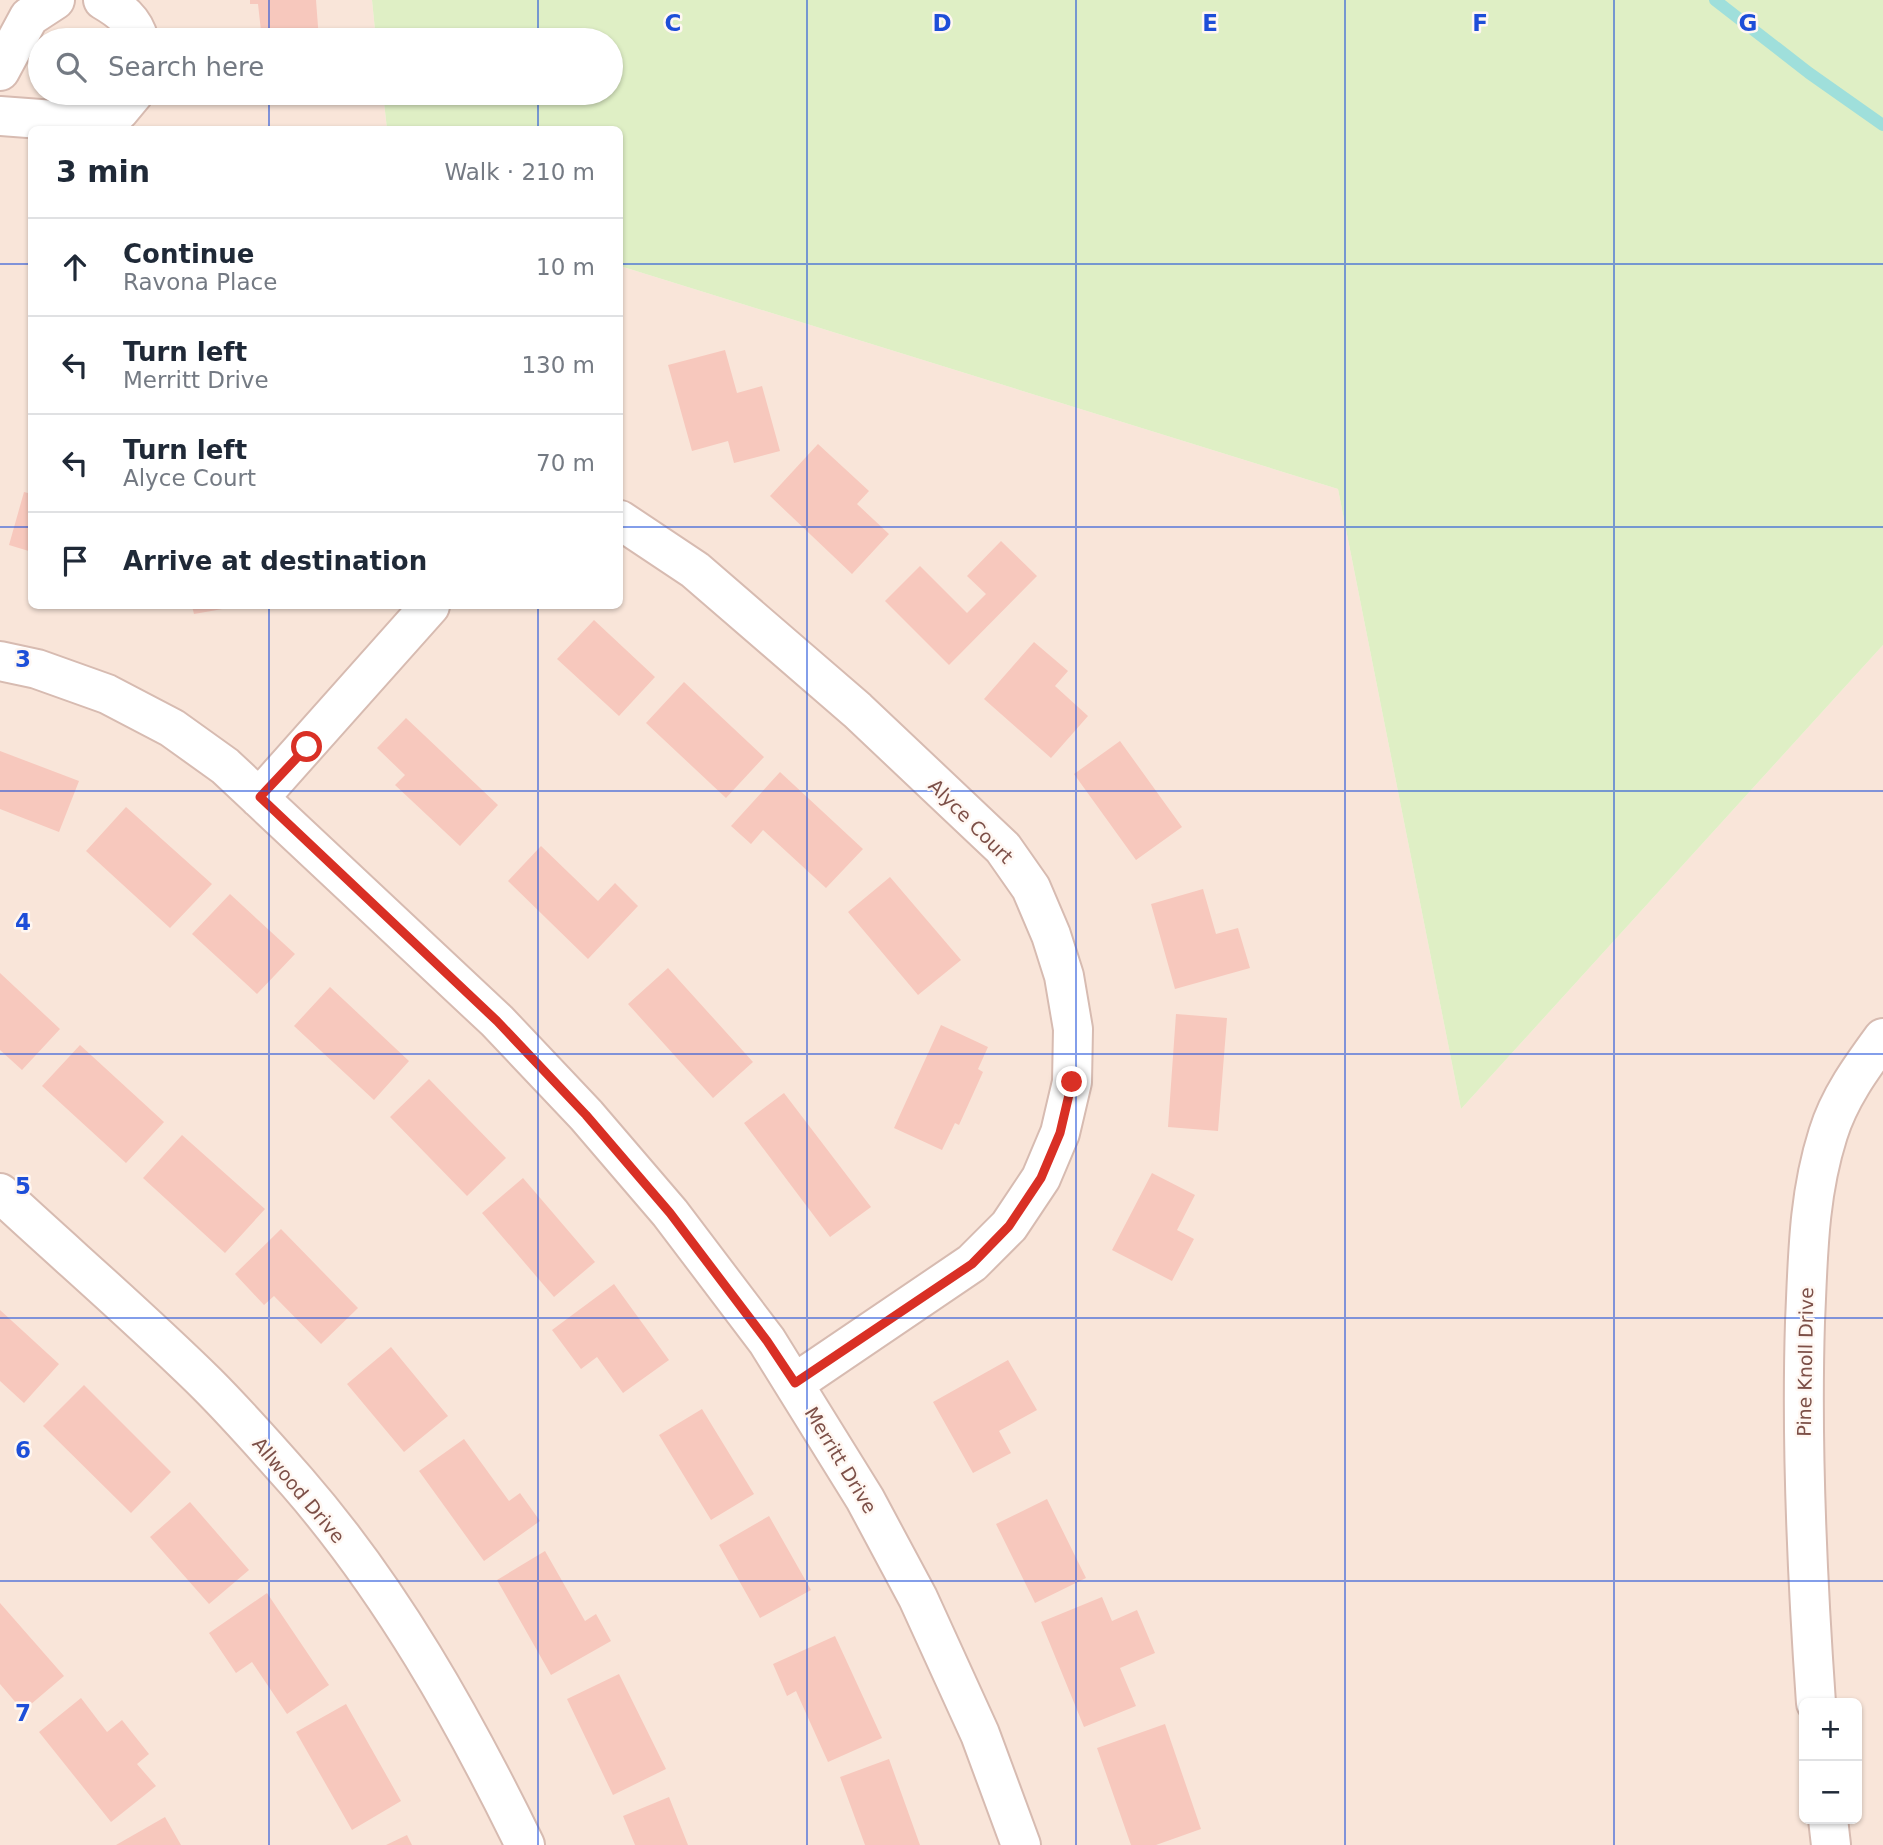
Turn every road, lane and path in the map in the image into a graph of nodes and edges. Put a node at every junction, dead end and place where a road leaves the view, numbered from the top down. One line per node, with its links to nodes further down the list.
1 (55, 0): 4 (street)
2 (103, 0): 3 (street)
3 (134, 28)
4 (0, 71)
5 (124, 105): 6 (street)
6 (0, 116)
7 (623, 522): 13 (street, Alyce Court)
8 (427, 609): 10 (street)
9 (0, 661): 10 (street, Merritt Drive)
10 (260, 797): 13 (street, Merritt Drive)
11 (1883, 1038): 14 (street, Pine Knoll Drive)
12 (0, 1193): 16 (street, Allwood Drive)
13 (795, 1383): 17 (street, Merritt Drive)
14 (1816, 1698)
15 (1829, 1824): 18 (street)
16 (525, 1845)
17 (1021, 1845)
18 (1831, 1845)

